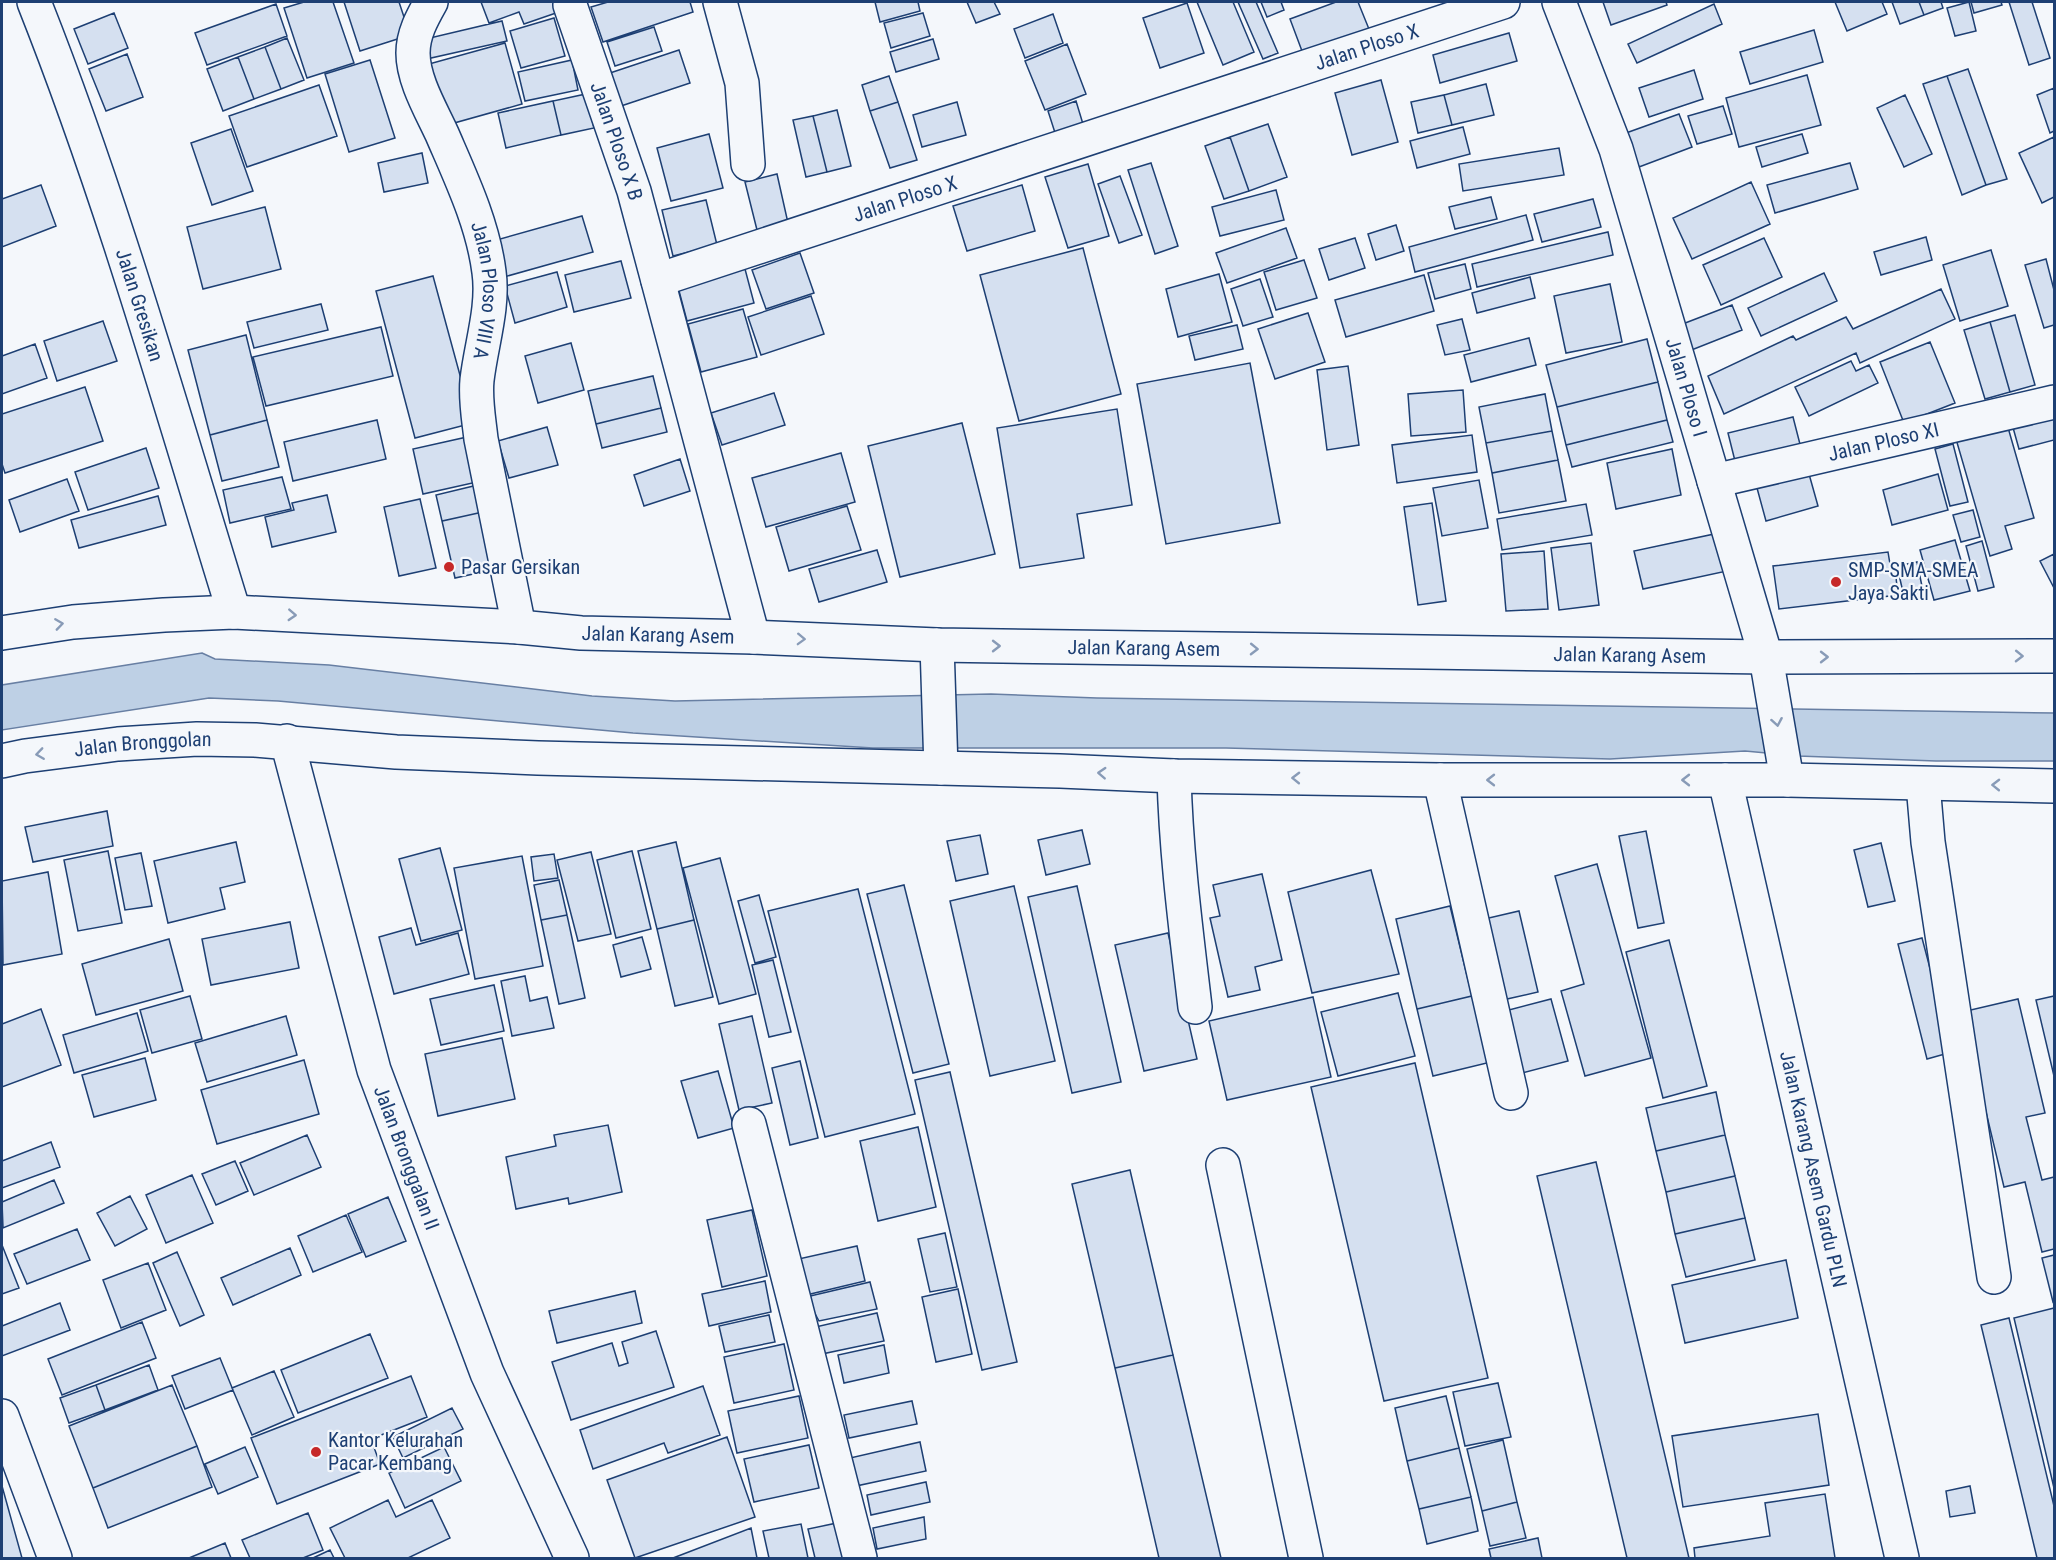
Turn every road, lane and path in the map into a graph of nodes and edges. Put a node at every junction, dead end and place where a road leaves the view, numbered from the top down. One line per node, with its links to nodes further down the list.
1 (34, 2): 11 (street, Jalan Gresikan)
2 (431, 2): 12 (street, Jalan Ploso VIII A)
3 (720, 2): 7 (street)
4 (1503, 2): 8 (street, Jalan Ploso X)
5 (1559, 2): 10 (street, Jalan Ploso I)
6 (570, 5): 8 (street, Jalan Ploso X B)
7 (748, 164)
8 (658, 280): 14 (street)
9 (2055, 402): 10 (street, Jalan Ploso XI)
10 (1714, 481): 17 (street, Jalan Ploso I)
11 (234, 612): 12 (street, Jalan Karang Asem, one-way to 12); 13 (street, one-way to 11)
12 (519, 627): 14 (street, Jalan Karang Asem)
13 (2, 633)
14 (753, 637): 15 (street, Jalan Karang Asem, one-way to 15)
15 (937, 648): 17 (street, Jalan Karang Asem, one-way to 17); 20 (street)
16 (2055, 656): 17 (street, Jalan Karang Asem, one-way to 16)
17 (1768, 666): 21 (street, Jalan Ploso I, one-way to 21)
18 (287, 741): 19 (street, Jalan Bronggolan, one-way to 19); 20 (street); 34 (street, Jalan Bronggalan II)
19 (2, 761)
20 (941, 763): 22 (street, one-way to 20)
21 (1786, 774): 24 (street); 25 (street)
22 (1174, 776): 23 (street, one-way to 22); 27 (street)
23 (1440, 780): 24 (street, one-way to 23); 28 (street)
24 (1725, 780): 37 (street, Jalan Karang Asem Gardu PLN)
25 (1923, 784): 26 (street, one-way to 25); 31 (street)
26 (2055, 786)
27 (1195, 1007)
28 (1511, 1093)
29 (749, 1125): 35 (street)
30 (1223, 1165): 36 (street)
31 (1994, 1277)
32 (2, 1416): 33 (street)
33 (55, 1558)
34 (572, 1558)
35 (860, 1558)
36 (1306, 1558)
37 (1902, 1558)

